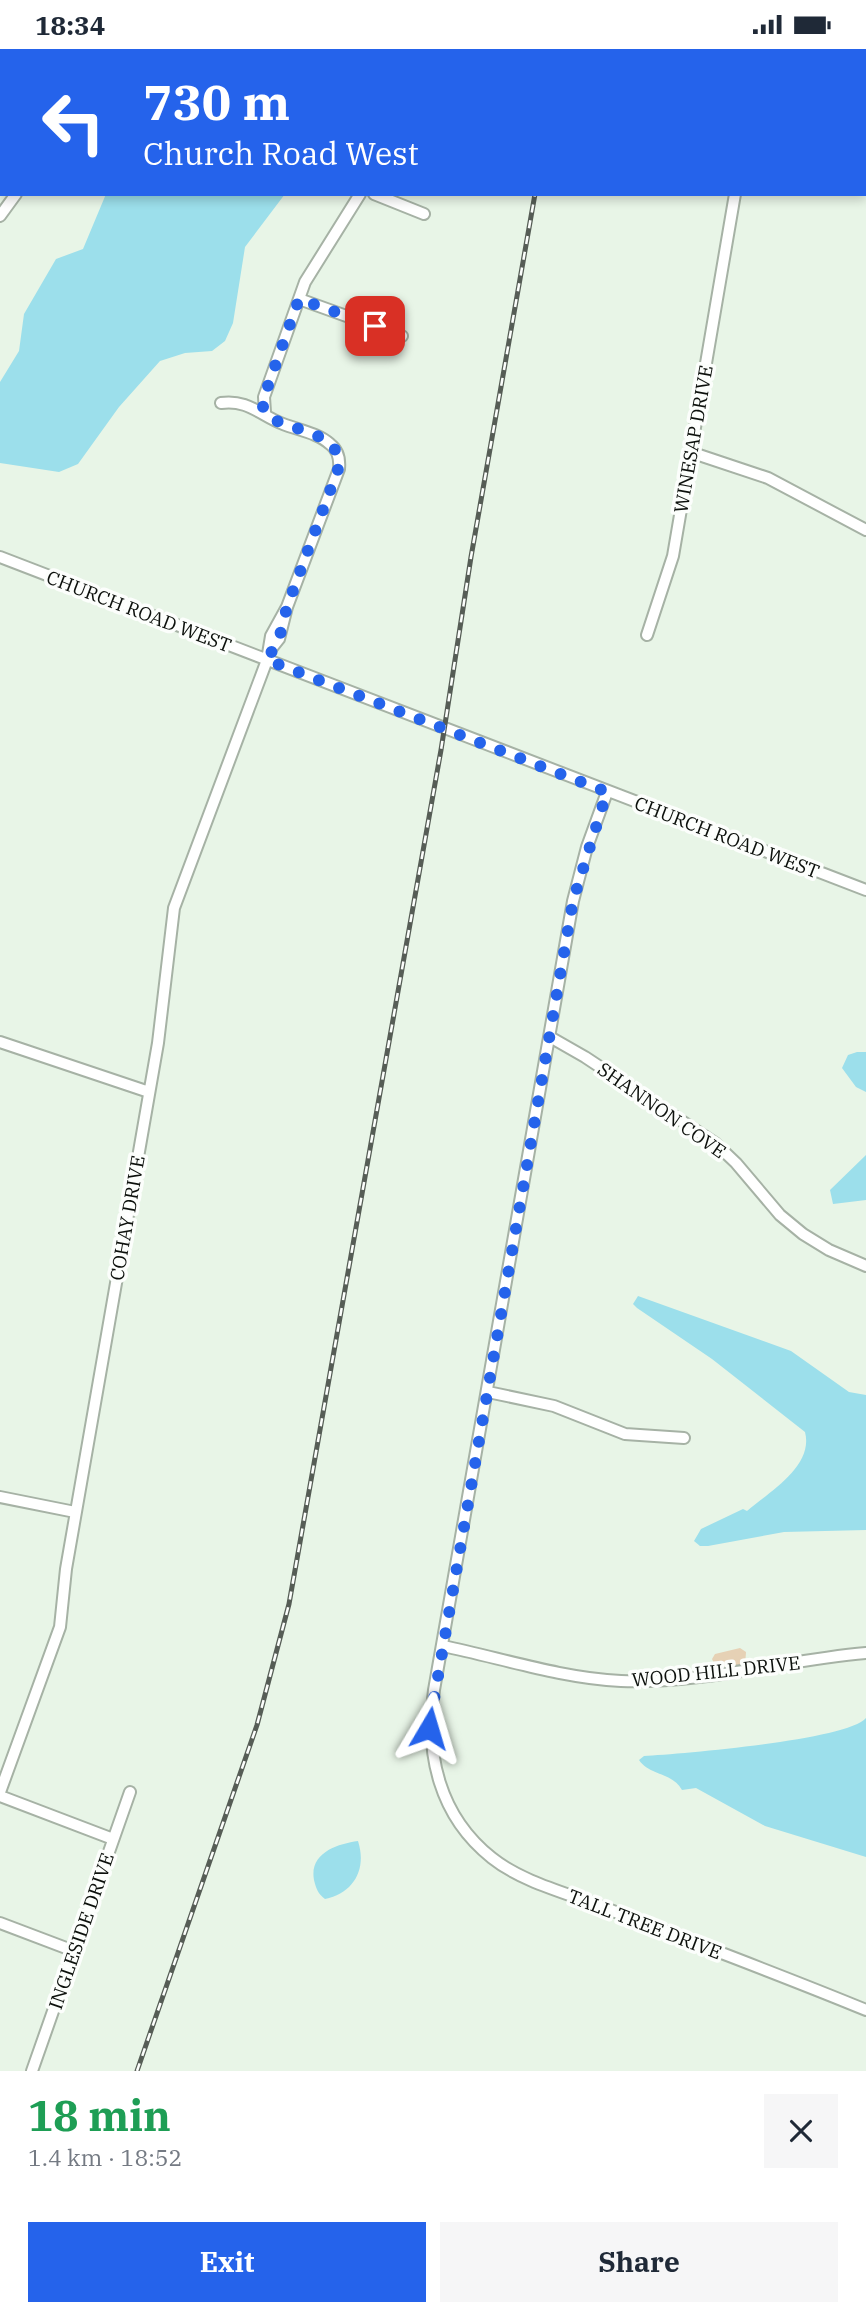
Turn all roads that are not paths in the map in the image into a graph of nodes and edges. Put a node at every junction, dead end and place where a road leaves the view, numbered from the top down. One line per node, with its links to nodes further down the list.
1 (15, 196): 6 (street)
2 (359, 196): 7 (street)
3 (379, 196): 5 (street)
4 (735, 196): 11 (street, WINESAP DRIVE)
5 (424, 214)
6 (0, 216)
7 (299, 299): 8 (street); 10 (street)
8 (402, 336)
9 (221, 403): 10 (street)
10 (265, 412): 15 (street, COHAY DRIVE)
11 (690, 452): 12 (street); 14 (street, WINESAP DRIVE)
12 (866, 530)
13 (0, 557): 15 (street, CHURCH ROAD WEST)
14 (647, 635)
15 (269, 655): 16 (street, CHURCH ROAD WEST); 20 (street, COHAY DRIVE)
16 (607, 792): 17 (street, CHURCH ROAD WEST); 18 (street, TALL TREE DRIVE)
17 (866, 890)
18 (550, 1037): 21 (street, SHANNON COVE); 22 (street, TALL TREE DRIVE)
19 (0, 1042): 20 (street)
20 (149, 1092): 25 (street, COHAY DRIVE)
21 (866, 1266)
22 (488, 1392): 23 (street); 26 (street, TALL TREE DRIVE)
23 (684, 1438)
24 (0, 1497): 25 (street)
25 (75, 1512): 29 (street, COHAY DRIVE)
26 (443, 1646): 27 (street, WOOD HILL DRIVE); 33 (street, TALL TREE DRIVE)
27 (866, 1653)
28 (130, 1792): 30 (street, INGLESIDE DRIVE)
29 (0, 1794): 30 (street)
30 (113, 1839): 32 (street, INGLESIDE DRIVE)
31 (0, 1923): 32 (street)
32 (74, 1951): 34 (street, INGLESIDE DRIVE)
33 (866, 2010)
34 (32, 2071)

